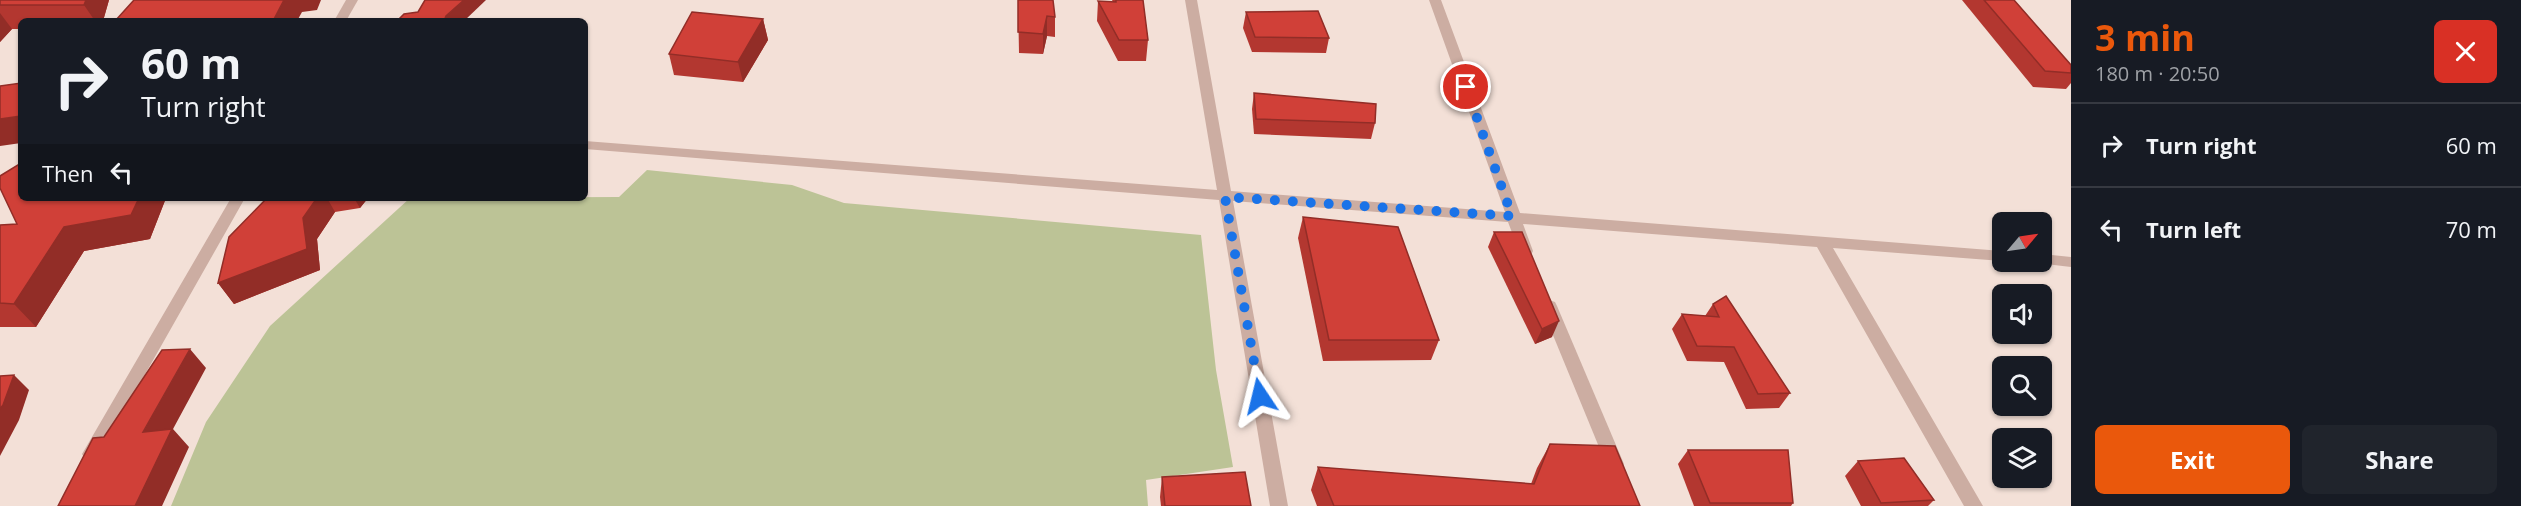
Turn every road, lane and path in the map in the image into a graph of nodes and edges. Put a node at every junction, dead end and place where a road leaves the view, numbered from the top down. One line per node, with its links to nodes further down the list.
1 (352, 0): 4 (street)
2 (1191, 0): 6 (street)
3 (1434, 0): 8 (street)
4 (342, 18)
5 (588, 146): 6 (street)
6 (1225, 197): 8 (street); 17 (street)
7 (236, 201): 15 (street)
8 (1512, 216): 9 (street); 13 (street)
9 (1821, 242): 10 (street); 18 (street)
10 (1992, 255)
11 (2052, 260): 12 (street)
12 (2071, 262)
13 (1534, 270)
14 (1543, 291): 16 (street)
15 (84, 465)
16 (1619, 474)
17 (1279, 506)
18 (1974, 506)

